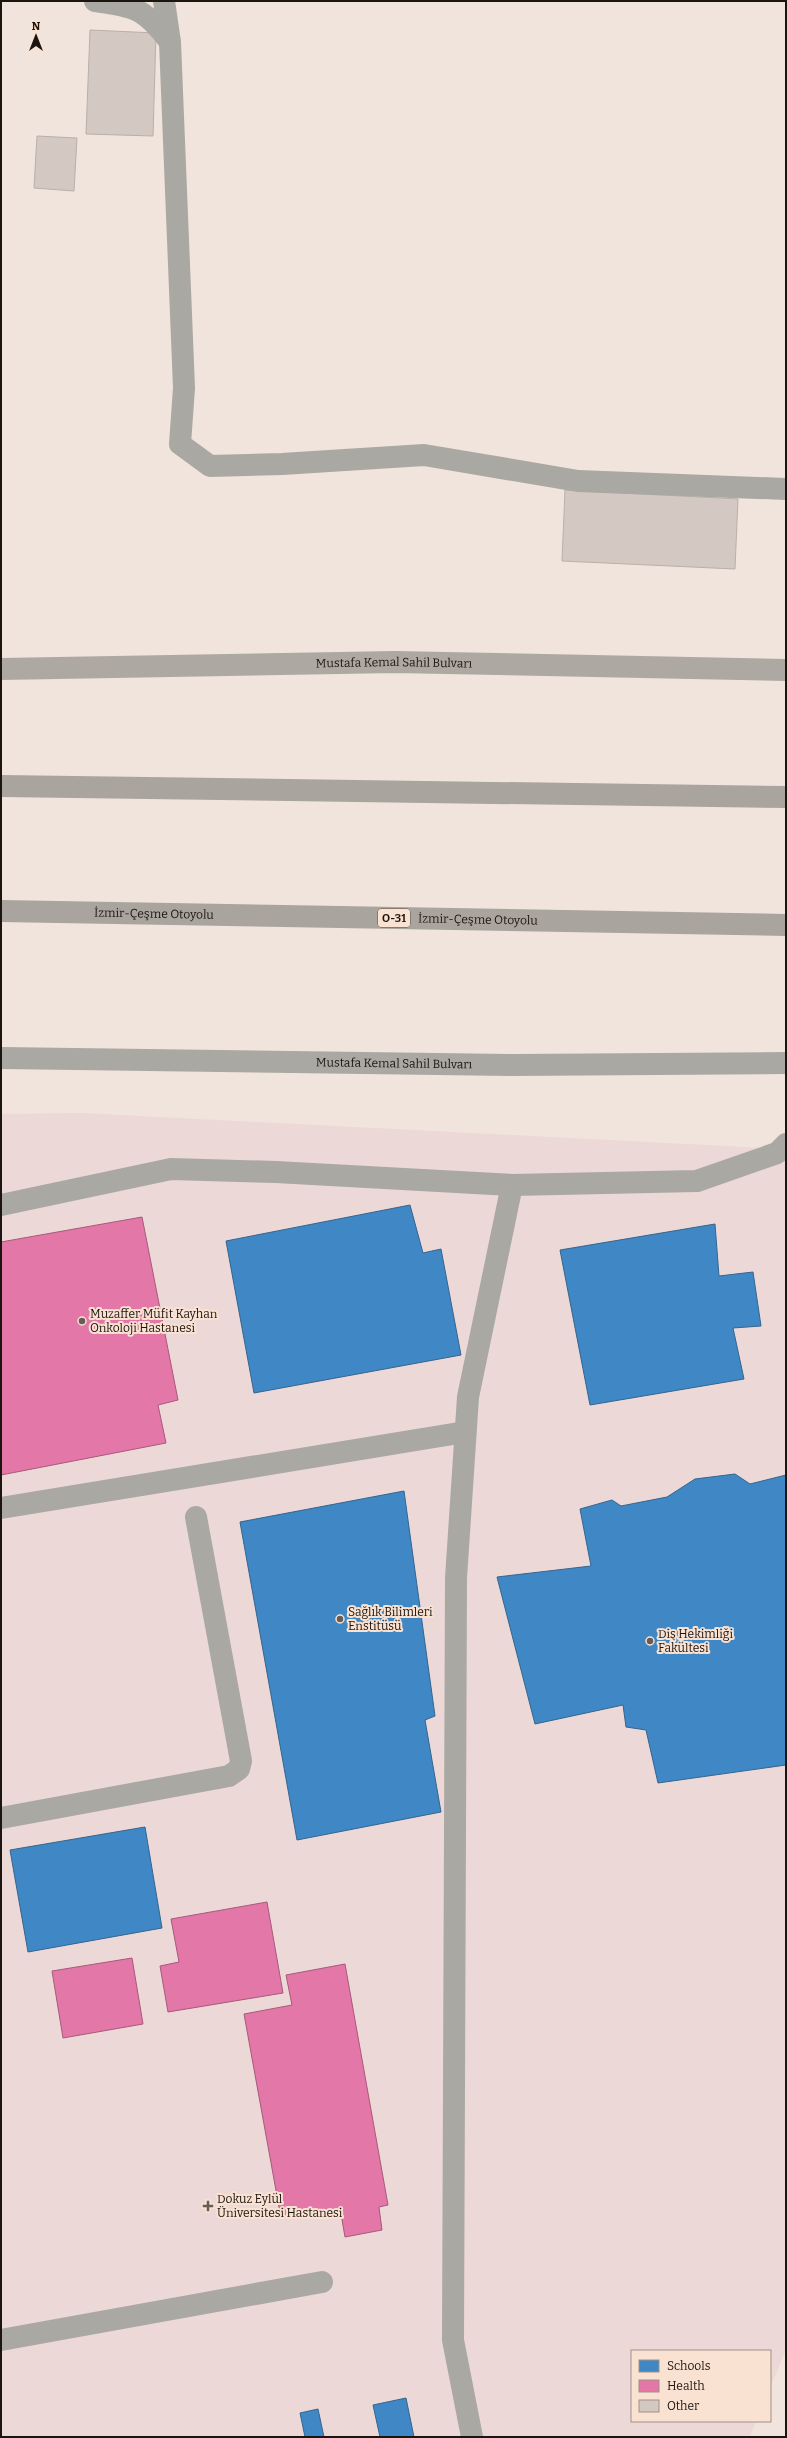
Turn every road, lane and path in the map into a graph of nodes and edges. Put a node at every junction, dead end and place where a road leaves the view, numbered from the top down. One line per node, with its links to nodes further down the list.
1 (95, 1): 3 (street)
2 (164, 1): 3 (street)
3 (170, 42): 4 (street)
4 (786, 490)
5 (1, 669): 6 (main road, Mustafa Kemal Sahil Bulvarı)
6 (786, 670)
7 (1, 786): 8 (highway)
8 (786, 796)
9 (1, 911): 10 (highway, İzmir-Çeşme Otoyolu / O-31)
10 (786, 925)
11 (1, 1058): 12 (street, Mustafa Kemal Sahil Bulvarı)
12 (786, 1063)
13 (786, 1144): 14 (street)
14 (512, 1185): 15 (street); 16 (street)
15 (1, 1205)
16 (465, 1432): 17 (street); 22 (street)
17 (1, 1508)
18 (196, 1517): 19 (street)
19 (1, 1818)
20 (322, 2282): 21 (street)
21 (1, 2340)
22 (472, 2437)

